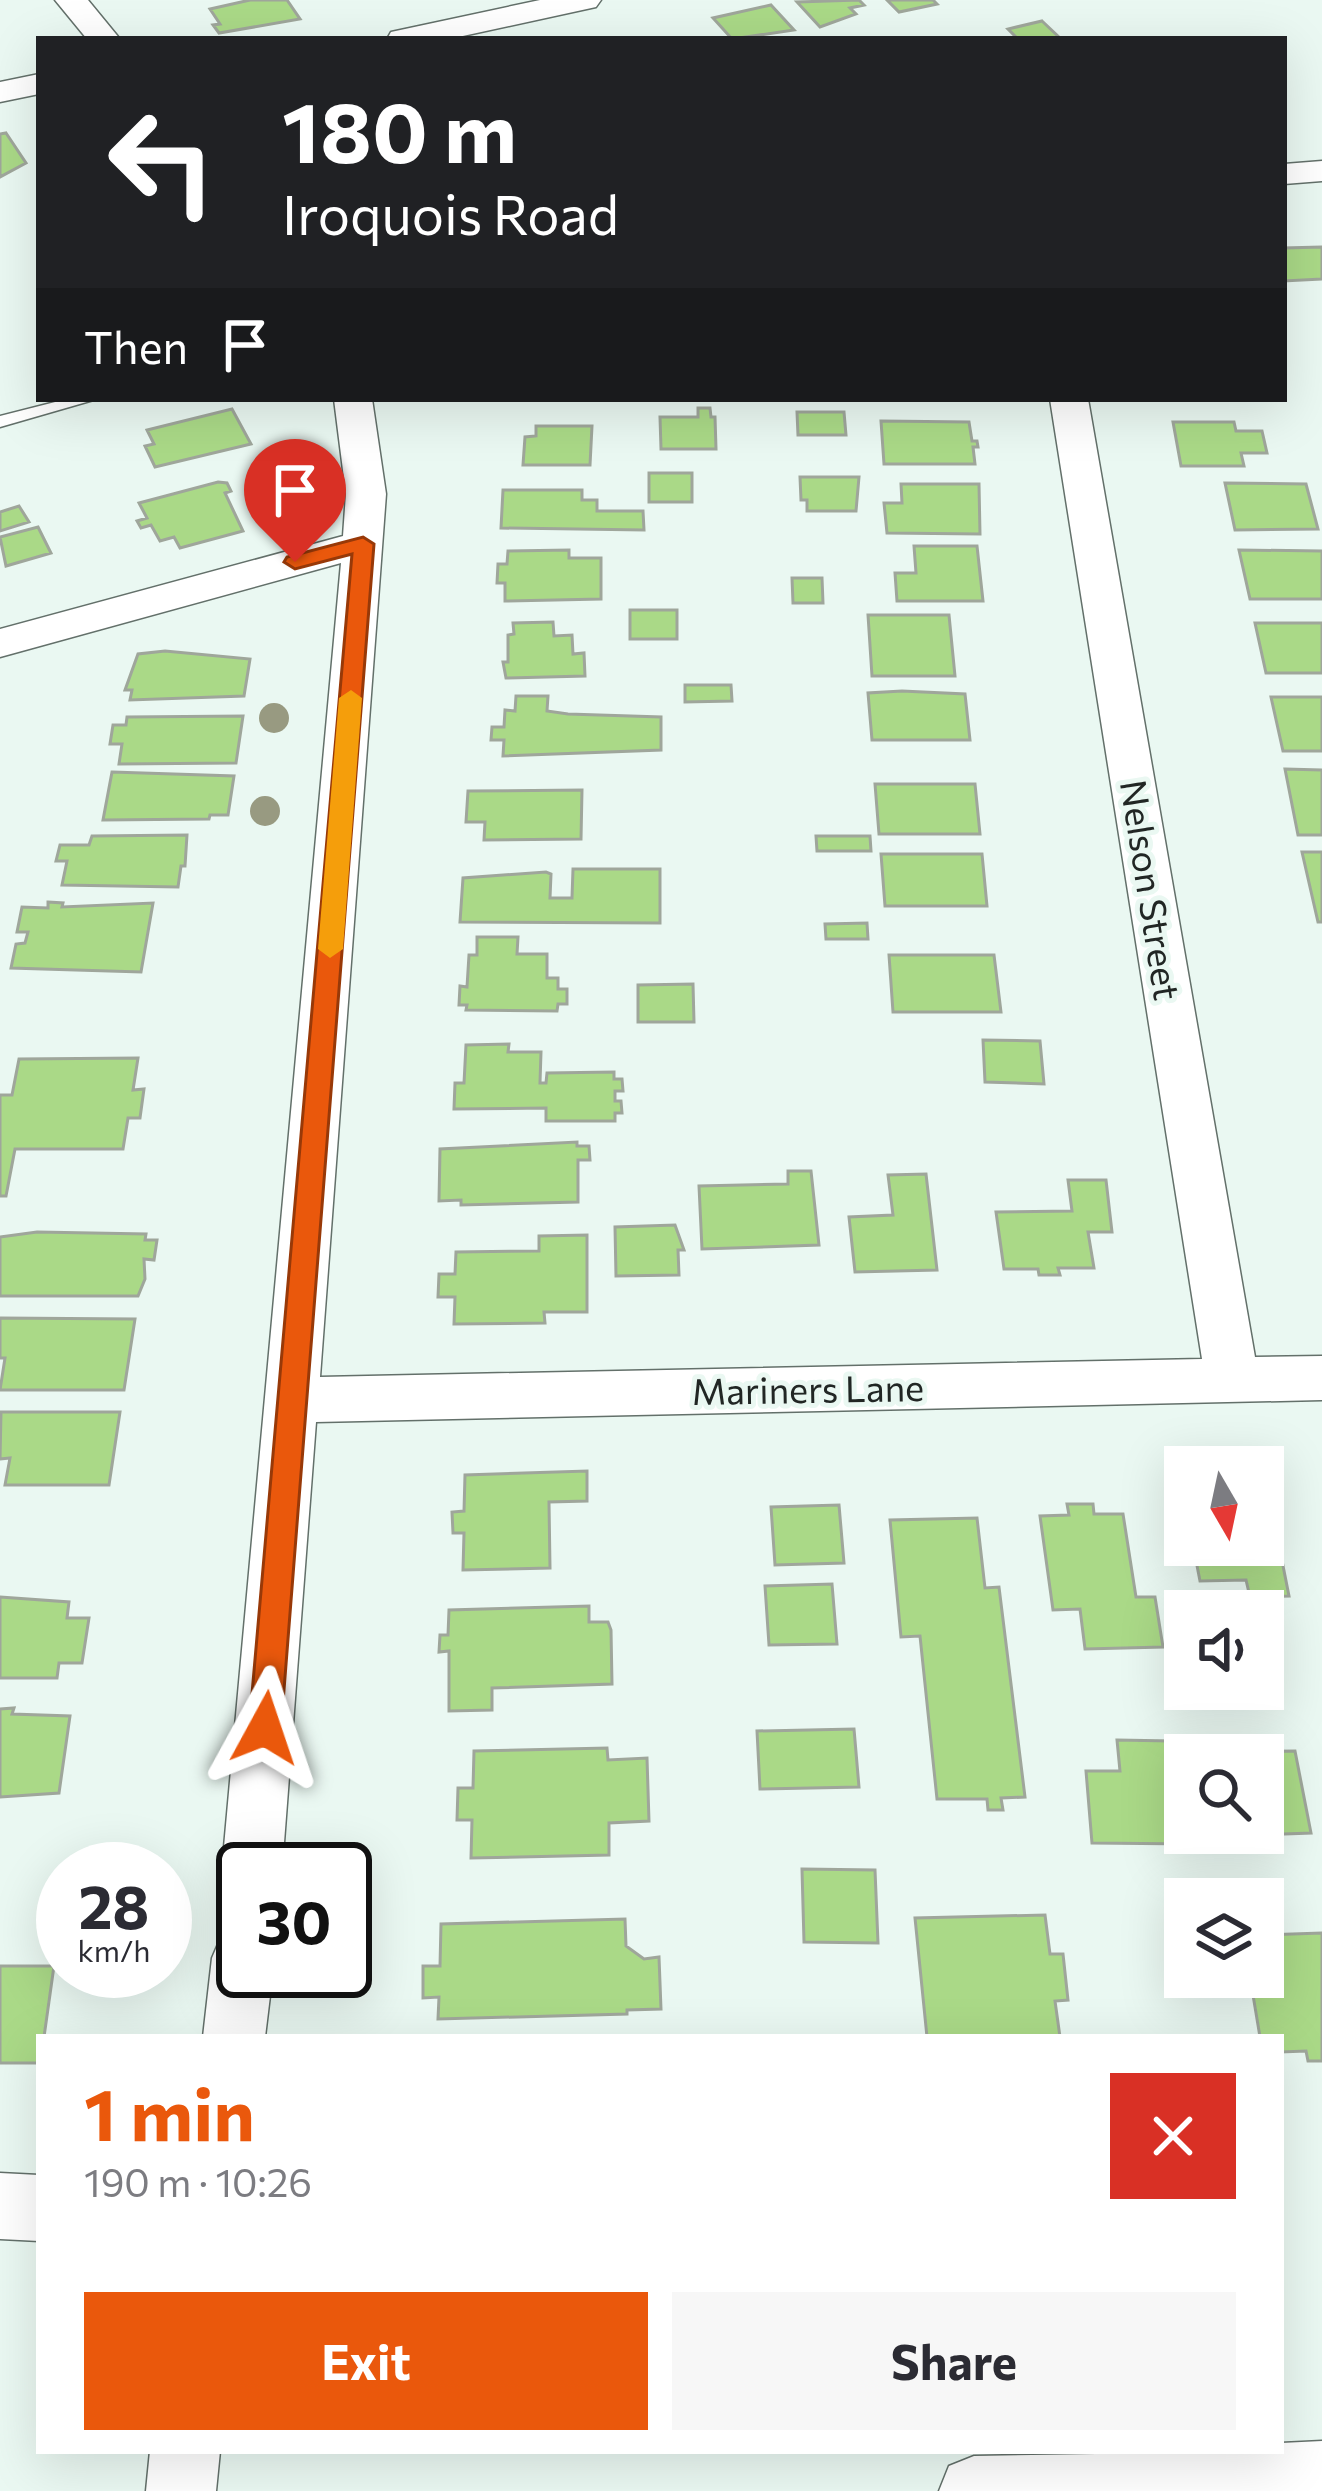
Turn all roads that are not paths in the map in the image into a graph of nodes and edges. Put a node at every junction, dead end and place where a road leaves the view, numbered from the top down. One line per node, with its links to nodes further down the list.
1 (71, 0): 3 (street)
2 (585, 0): 4 (street)
3 (101, 36)
4 (418, 36)
5 (36, 85): 6 (street)
6 (0, 92)
7 (1322, 171): 8 (street)
8 (1287, 174)
9 (77, 402): 12 (lane)
10 (352, 402): 13 (street)
11 (1069, 402): 16 (street, Nelson Street)
12 (0, 422)
13 (363, 544): 14 (street); 17 (street)
14 (0, 643)
15 (1322, 1378): 16 (street, Mariners Lane)
16 (1232, 1380): 17 (street, Mariners Lane)
17 (294, 1400): 18 (street)
18 (254, 1842)
19 (238, 1998): 20 (street)
20 (234, 2034)
21 (0, 2206): 22 (street)
22 (36, 2208)
23 (185, 2454): 25 (street)
24 (1322, 2476): 26 (street)
25 (181, 2491)
26 (974, 2491)

